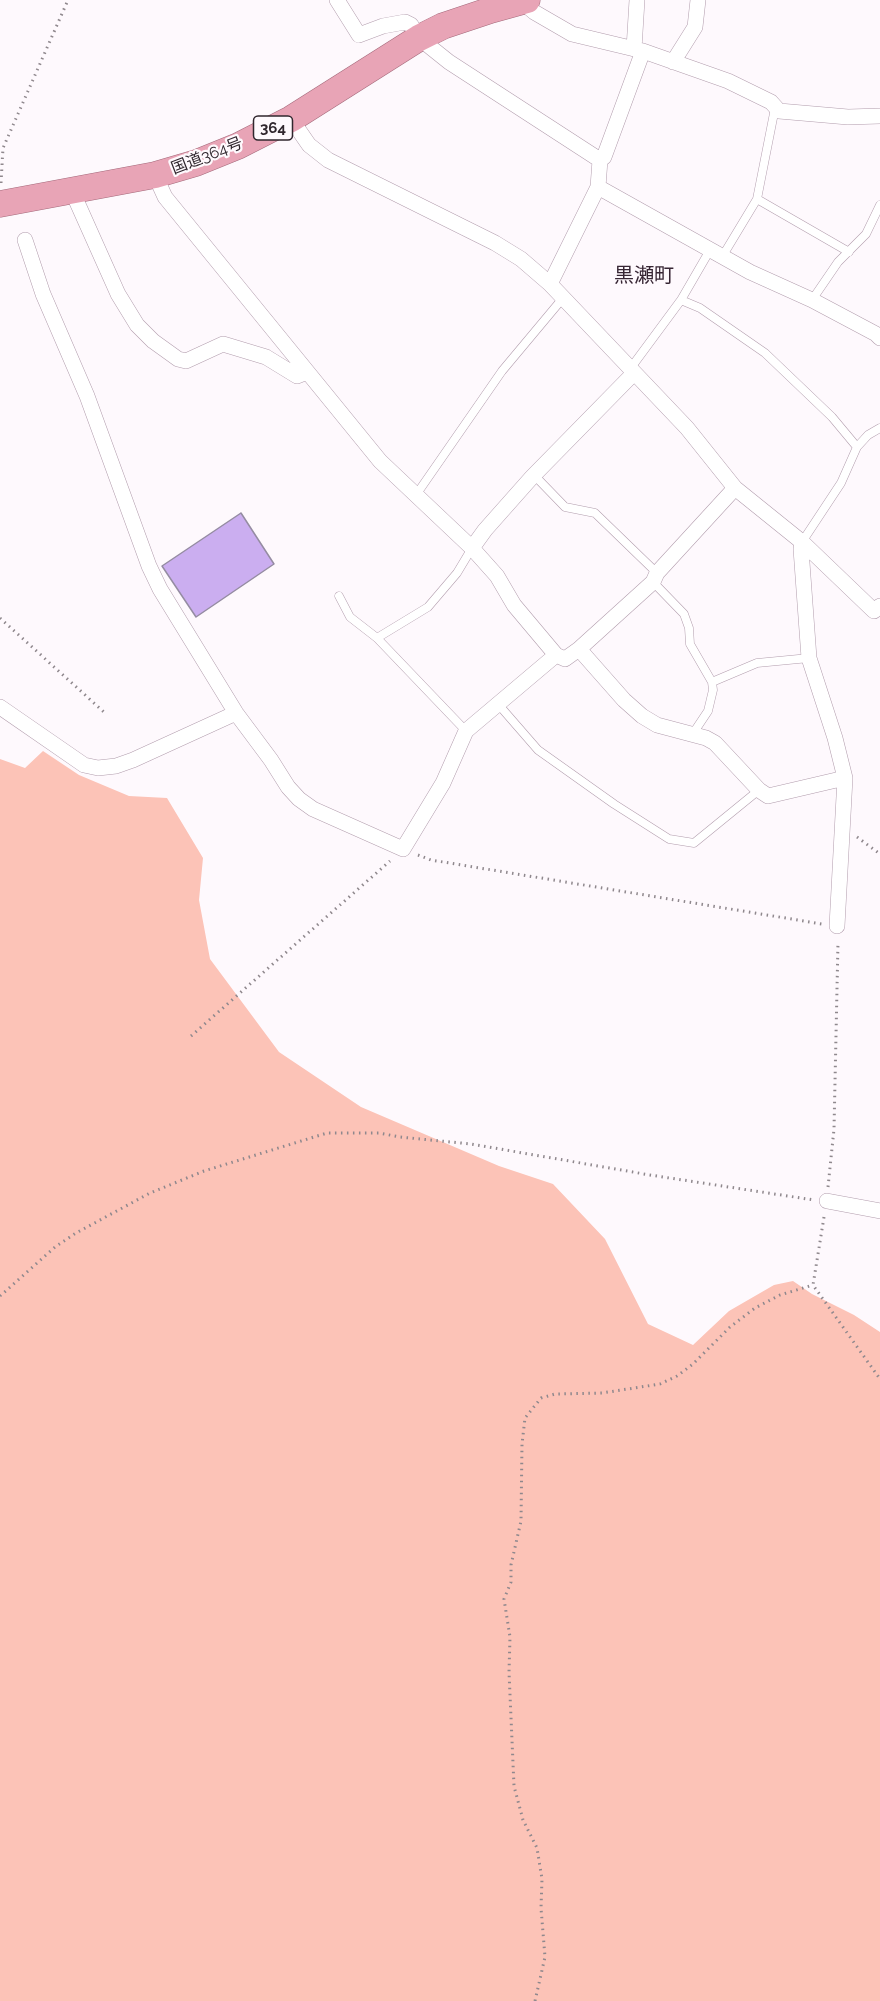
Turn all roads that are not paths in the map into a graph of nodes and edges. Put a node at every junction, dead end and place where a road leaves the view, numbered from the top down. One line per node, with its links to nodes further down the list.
1 (337, 0): 6 (street)
2 (637, 0): 7 (street)
3 (698, 0): 8 (street)
4 (524, 1): 5 (highway, 国道364号 / 364); 7 (street)
5 (488, 5): 6 (highway, 国道364号 / 364)
6 (419, 38): 11 (highway, 国道364号 / 364); 12 (street)
7 (639, 50): 8 (street); 12 (street)
8 (673, 62): 9 (street)
9 (776, 107): 10 (street); 17 (lane)
10 (880, 116)
11 (291, 119): 13 (highway, 国道364号 / 364); 22 (street)
12 (600, 160): 14 (street)
13 (155, 175): 15 (highway, 国道364号 / 364); 28 (street)
14 (598, 187): 21 (street); 22 (street)
15 (72, 191): 16 (highway, 国道364号 / 364); 28 (street)
16 (3, 198)
17 (757, 199): 20 (lane); 21 (lane)
18 (880, 204): 20 (lane)
19 (25, 240): 46 (street)
20 (849, 252): 25 (lane)
21 (716, 254): 24 (lane); 25 (street)
22 (550, 284): 23 (street)
23 (563, 298): 27 (street); 33 (lane)
24 (681, 300): 27 (lane); 30 (lane)
25 (812, 300): 26 (street)
26 (880, 338)
27 (632, 371): 31 (street); 32 (street)
28 (307, 372): 33 (street)
29 (880, 428): 30 (lane)
30 (857, 447): 34 (lane)
31 (534, 475): 35 (street); 36 (lane)
32 (735, 488): 34 (street); 36 (street)
33 (416, 495): 35 (street)
34 (802, 542): 38 (street); 42 (street)
35 (472, 548): 39 (lane); 41 (street)
36 (655, 578): 40 (street); 43 (lane)
37 (339, 596): 39 (lane)
38 (880, 606)
39 (376, 638): 47 (lane)
40 (579, 649): 41 (street); 48 (street)
41 (556, 655): 44 (street)
42 (809, 658): 43 (lane); 49 (street)
43 (712, 682): 48 (lane)
44 (498, 704): 47 (street); 50 (lane)
45 (0, 707): 46 (street)
46 (236, 713): 47 (street)
47 (466, 731)
48 (692, 735): 50 (street)
49 (844, 778): 50 (street); 51 (street)
50 (759, 790)
51 (837, 926)
52 (826, 1202): 53 (street)
53 (880, 1211)

